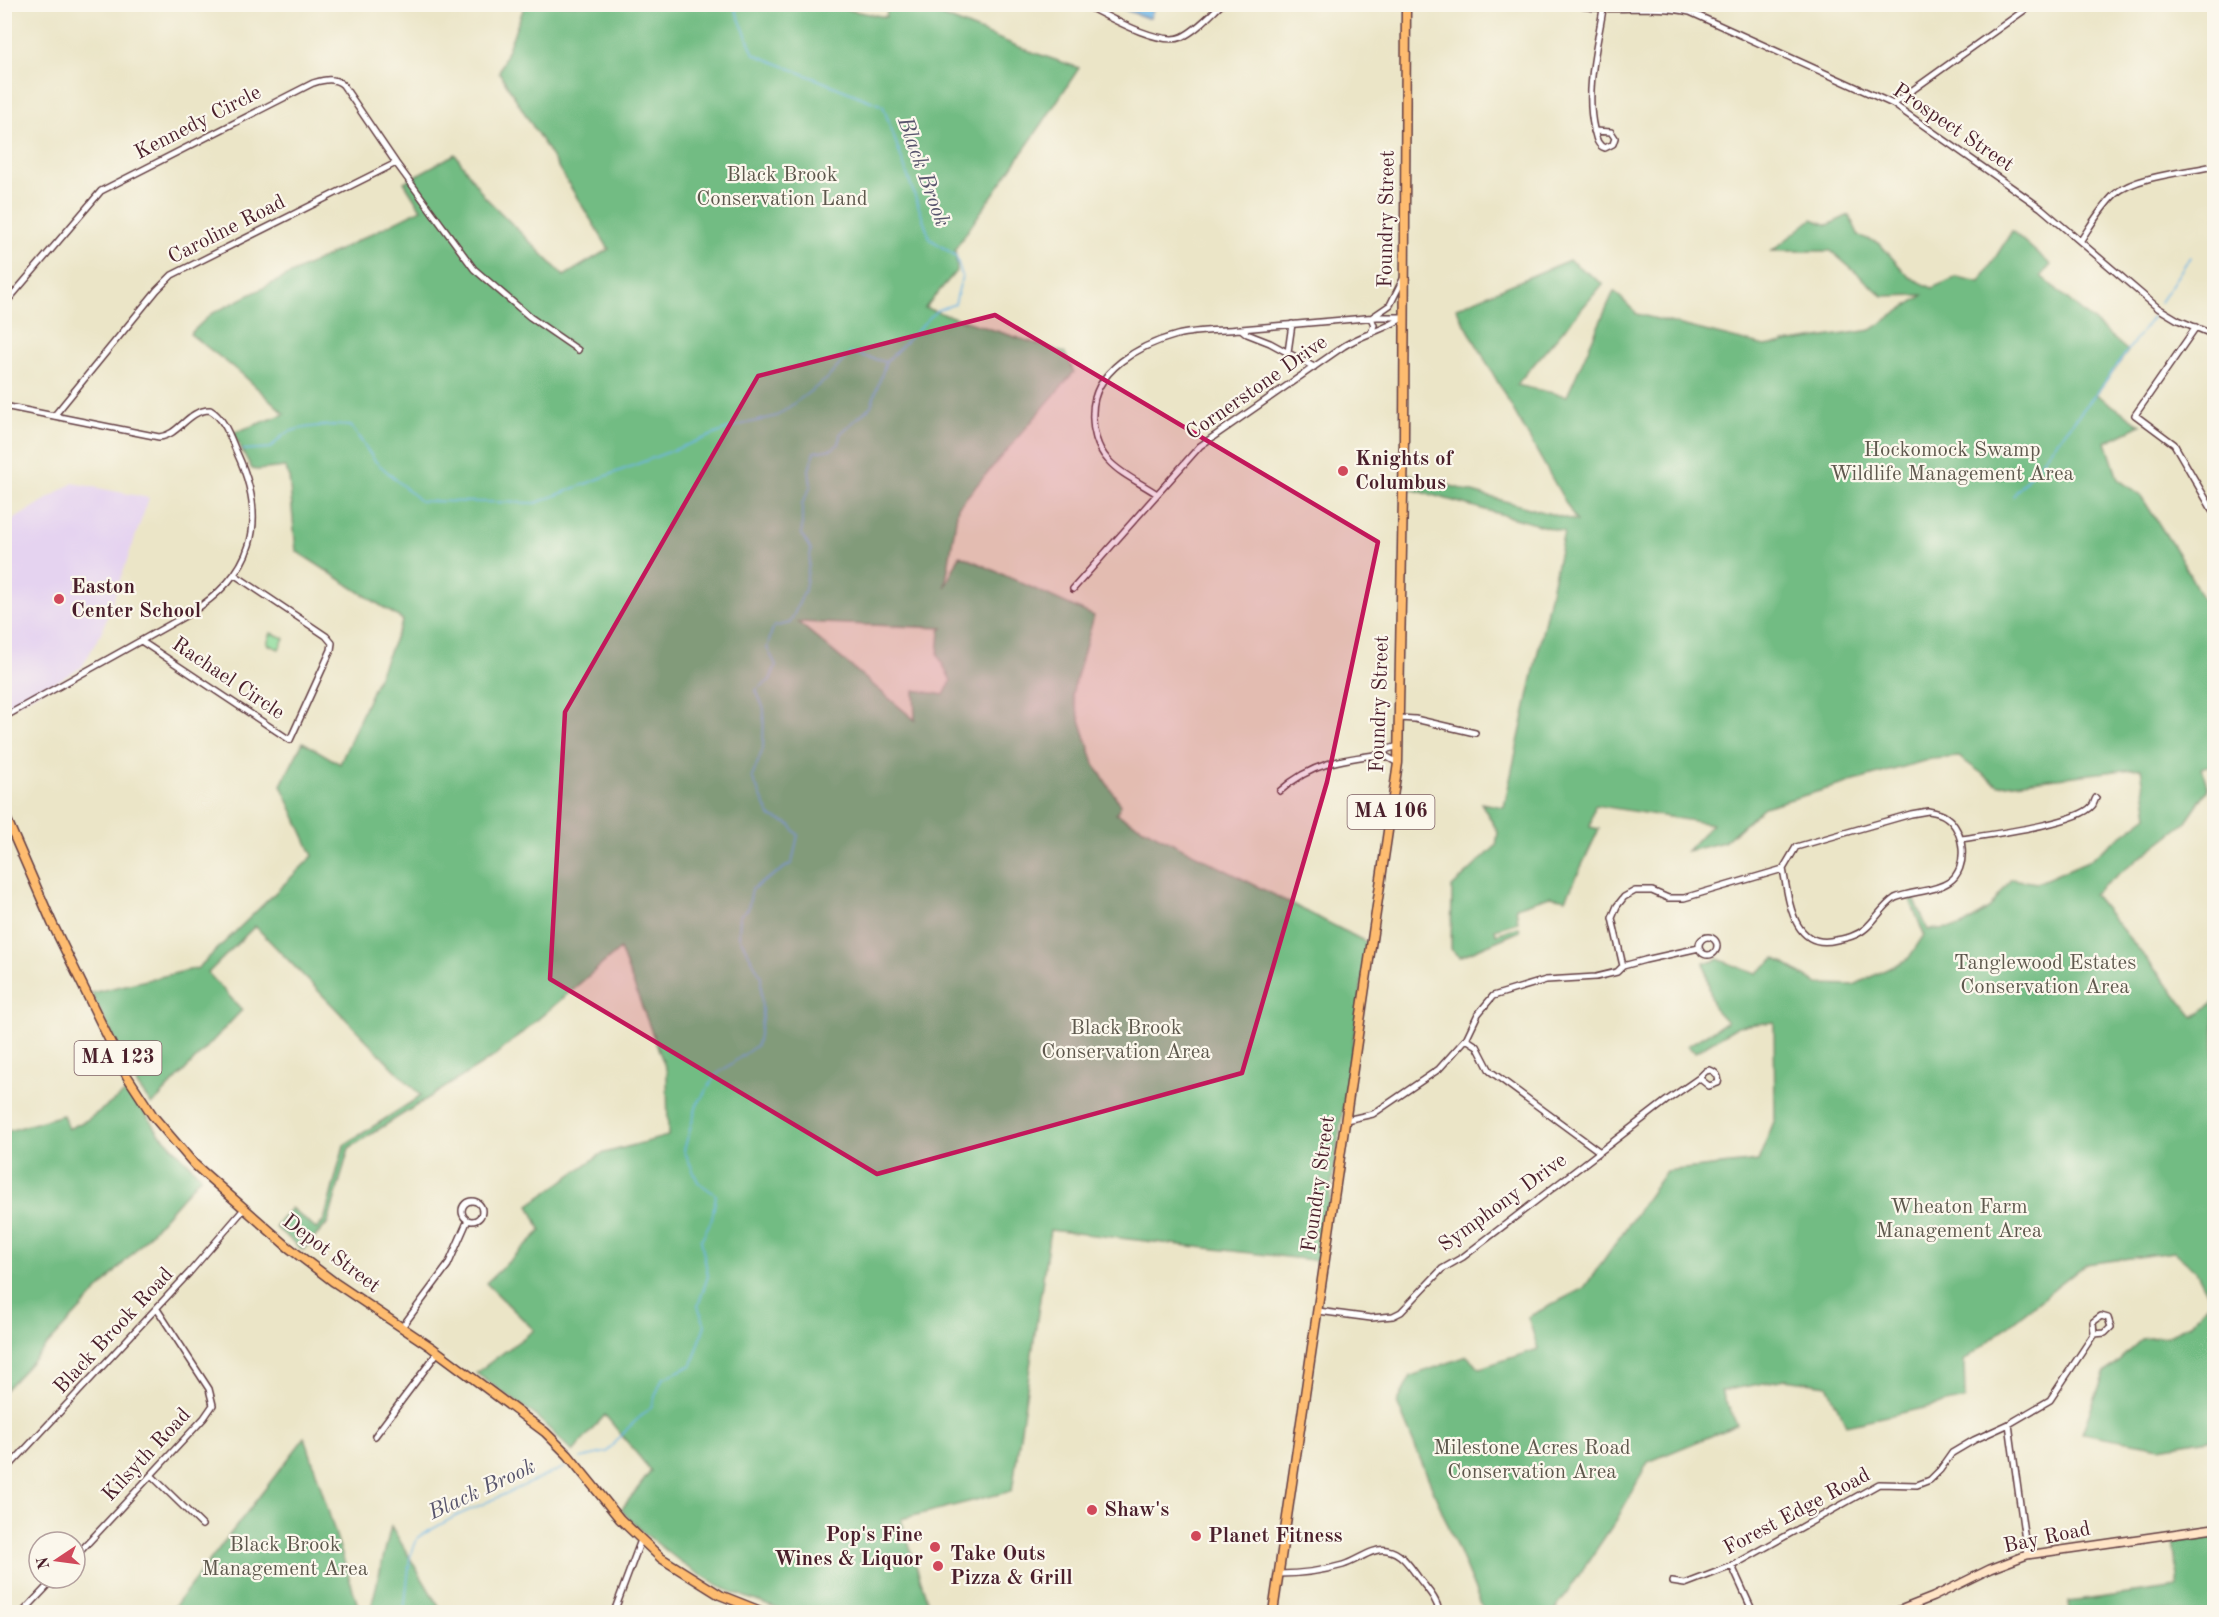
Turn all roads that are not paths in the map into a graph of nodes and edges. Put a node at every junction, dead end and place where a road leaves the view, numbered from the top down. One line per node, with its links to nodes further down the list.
1 (1083, 4): 2 (street)
2 (1222, 4)
3 (1406, 4): 12 (main road, Foundry Street / MA 106)
4 (1570, 4): 6 (street, Prospect Street)
5 (2034, 4): 7 (street)
6 (1603, 9): 7 (street, Prospect Street); 8 (street)
7 (1893, 104): 11 (street, Prospect Street)
8 (1594, 131)
9 (396, 163): 13 (street, Kennedy Circle); 21 (street, Kennedy Circle); 25 (street, Caroline Road)
10 (2214, 166): 11 (street)
11 (2080, 240): 17 (street, Prospect Street)
12 (1404, 275): 14 (main road, Foundry Street / MA 106); 15 (street)
13 (4, 305)
14 (1404, 317): 15 (street); 19 (street, Cornerstone Drive); 32 (main road, Foundry Street / MA 106)
15 (1371, 318): 16 (street); 19 (street)
16 (1292, 324): 18 (street); 22 (street)
17 (2196, 327): 20 (street, Prospect Street); 27 (street)
18 (1241, 329): 22 (street); 26 (street)
19 (1371, 333): 23 (street, Cornerstone Drive)
20 (2214, 335)
21 (578, 350)
22 (1288, 352): 23 (street)
23 (1314, 367): 26 (street, Cornerstone Drive)
24 (4, 406): 25 (street)
25 (54, 416): 28 (street)
26 (1156, 494): 29 (street, Cornerstone Drive)
27 (2214, 513)
28 (235, 575): 30 (street); 30 (street, Rachael Circle)
29 (1073, 589)
30 (141, 641): 31 (street)
31 (4, 717)
32 (1399, 718): 33 (street); 34 (main road, Foundry Street / MA 106)
33 (1475, 733)
34 (1399, 746): 35 (street); 36 (main road, Foundry Street / MA 106)
35 (1382, 754): 36 (street); 37 (street)
36 (1398, 763): 46 (main road, Foundry Street / MA 106)
37 (1280, 791)
38 (2096, 798): 40 (street)
39 (4, 813): 48 (main road, Depot Street / MA 123)
40 (1961, 839): 41 (street); 41 (street)
41 (1783, 869): 43 (street)
42 (1699, 948): 43 (street)
43 (1623, 966): 44 (street)
44 (1466, 1040): 46 (street); 47 (street)
45 (1699, 1078): 47 (street, Symphony Drive)
46 (1346, 1120): 51 (main road, Foundry Street / MA 106)
47 (1600, 1152): 51 (street, Symphony Drive)
48 (244, 1209): 50 (street, Black Brook Road); 52 (main road, Depot Street / MA 123)
49 (467, 1222): 52 (street)
50 (157, 1309): 57 (street, Black Brook Road); 58 (street, Kilsyth Road)
51 (1318, 1311): 65 (main road, Foundry Street / MA 106)
52 (402, 1327): 54 (main road, Depot Street / MA 123)
53 (2094, 1334): 55 (street, Forest Edge Road)
54 (438, 1352): 56 (street); 61 (main road, Depot Street / MA 123)
55 (2009, 1424): 63 (street); 64 (street, Forest Edge Road)
56 (375, 1436)
57 (4, 1472)
58 (151, 1475): 59 (street); 62 (street, Kilsyth Road)
59 (202, 1525)
60 (2214, 1528): 63 (main road, Bay Road)
61 (641, 1540): 69 (street); 70 (main road, Depot Street / MA 123)
62 (87, 1544)
63 (2027, 1556): 74 (main road, Bay Road)
64 (1732, 1566): 66 (street, Forest Edge Road); 73 (street)
65 (1279, 1574): 71 (main road, Foundry Street / MA 106); 72 (street)
66 (1672, 1582)
67 (44, 1590): 68 (street)
68 (23, 1612)
69 (614, 1612)
70 (763, 1612)
71 (1273, 1612)
72 (1439, 1612)
73 (1753, 1612)
74 (1895, 1612)

